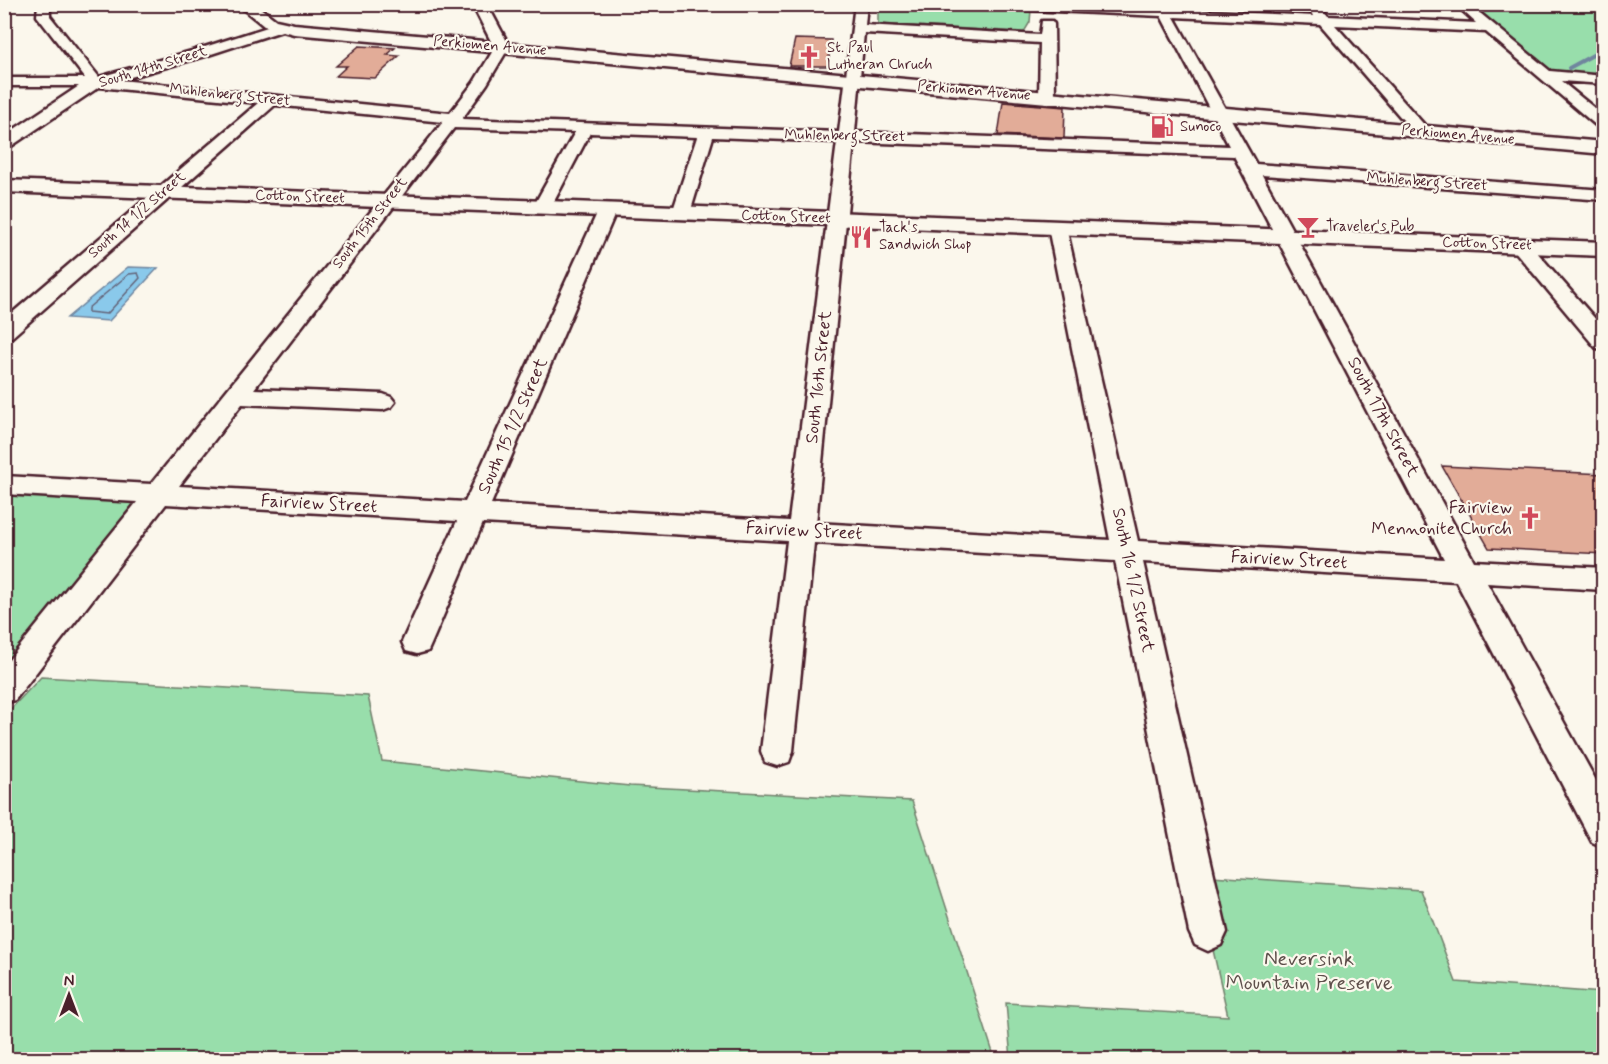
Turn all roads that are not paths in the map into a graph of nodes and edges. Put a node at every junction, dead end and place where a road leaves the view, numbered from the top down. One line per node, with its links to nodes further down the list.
1 (44, 4): 20 (street)
2 (244, 4): 11 (street, Perkiomen Avenue)
3 (479, 4): 15 (street)
4 (861, 4): 13 (street, South 16th Street)
5 (988, 4): 8 (street)
6 (1310, 4): 10 (street)
7 (1461, 4): 12 (street)
8 (1048, 7): 9 (street); 14 (street)
9 (1163, 9): 10 (street); 23 (street, South 17th Street)
10 (1324, 21): 12 (street); 28 (street)
11 (280, 27): 15 (street, Perkiomen Avenue); 20 (street, South 14th Street)
12 (1489, 28): 16 (street)
13 (859, 29): 14 (street); 17 (street, South 16th Street)
14 (1047, 39): 21 (street)
15 (502, 47): 17 (street, Perkiomen Avenue); 24 (street, South 15th Street)
16 (1546, 75): 18 (street); 25 (street)
17 (853, 80): 21 (street, Perkiomen Avenue); 29 (street, South 16th Street)
18 (1604, 80)
19 (4, 82): 20 (street, Muhlenberg Street)
20 (96, 82): 22 (street, Muhlenberg Street); 30 (street, South 14th Street)
21 (1047, 98): 23 (street, Perkiomen Avenue)
22 (271, 100): 24 (street, Muhlenberg Street); 34 (street, South 14 1/2 Street)
23 (1220, 114): 28 (street, Perkiomen Avenue); 32 (street, South 17th Street)
24 (452, 120): 26 (street, Muhlenberg Street); 36 (street, South 15th Street)
25 (1604, 124)
26 (585, 128): 27 (street, Muhlenberg Street); 37 (street)
27 (707, 132): 29 (street, Muhlenberg Street); 39 (street)
28 (1422, 132): 31 (street, Perkiomen Avenue)
29 (847, 136): 32 (street, Muhlenberg Street); 40 (street, South 16th Street)
30 (4, 144)
31 (1604, 148)
32 (1245, 160): 35 (street, Muhlenberg Street); 42 (street, South 17th Street)
33 (4, 186): 34 (street, Cotton Street)
34 (164, 192): 36 (street, Cotton Street); 45 (street, South 14 1/2 Street)
35 (1604, 195)
36 (387, 201): 37 (street, Cotton Street); 47 (street, South 15th Street)
37 (542, 207): 38 (street, Cotton Street)
38 (608, 209): 39 (street, Cotton Street); 51 (street, South 15 1/2 Street)
39 (681, 213): 40 (street, Cotton Street)
40 (837, 219): 41 (street, Cotton Street); 52 (street, South 16th Street)
41 (1057, 227): 42 (street, Cotton Street); 53 (street, South 16 1/2 Street)
42 (1287, 236): 43 (street, Cotton Street); 54 (street, South 17th Street)
43 (1521, 246): 44 (street, Cotton Street); 46 (street)
44 (1604, 249)
45 (4, 332)
46 (1604, 343)
47 (234, 396): 48 (street); 50 (street, South 15th Street)
48 (383, 402)
49 (4, 485): 50 (street, Fairview Street)
50 (157, 494): 51 (street, Fairview Street); 57 (street, South 15th Street)
51 (475, 513): 52 (street, Fairview Street); 56 (street, South 15 1/2 Street)
52 (802, 531): 53 (street, Fairview Street); 58 (street, South 16th Street)
53 (1126, 550): 54 (street, Fairview Street); 60 (street, South 16 1/2 Street)
54 (1465, 570): 55 (street, Fairview Street); 59 (street, South 17th Street)
55 (1604, 579)
56 (417, 642)
57 (4, 690)
58 (777, 751)
59 (1604, 830)
60 (1208, 932)

